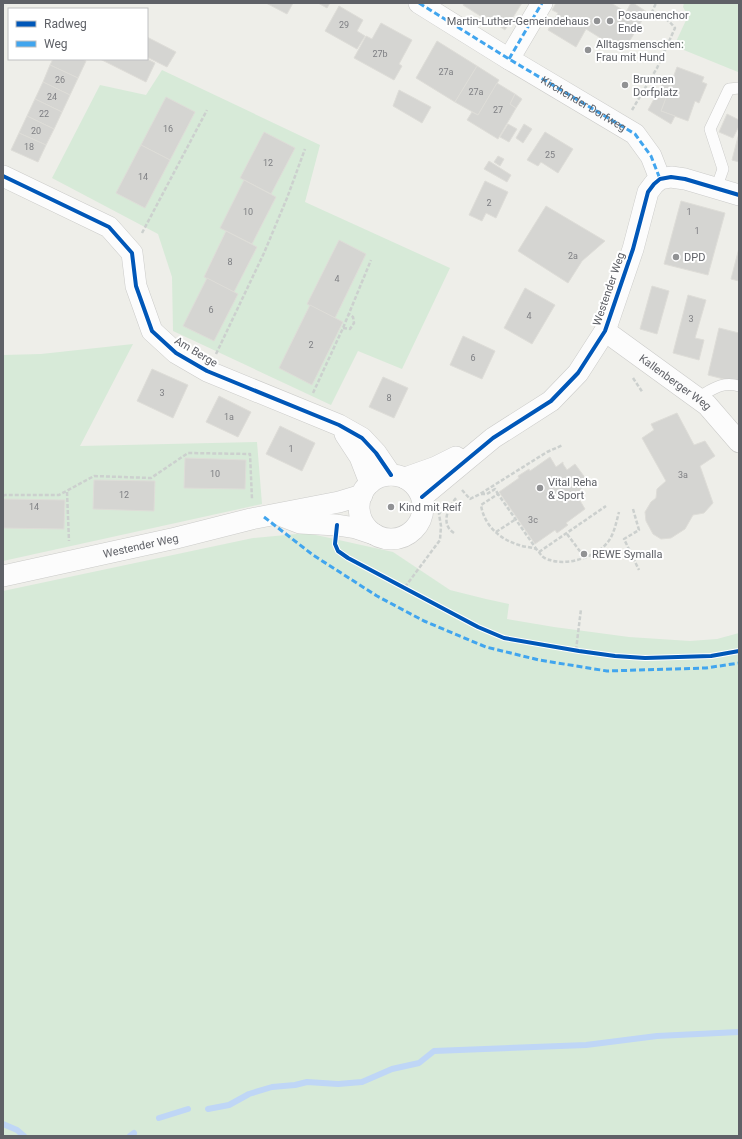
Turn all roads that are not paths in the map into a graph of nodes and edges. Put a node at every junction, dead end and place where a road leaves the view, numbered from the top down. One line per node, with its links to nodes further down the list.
1 (419, 3): 3 (street, Kirchender Dorfweg)
2 (542, 3): 3 (street)
3 (509, 59): 6 (street, Kirchender Dorfweg)
4 (739, 88): 7 (lane)
5 (3, 176): 12 (street, Am Berge)
6 (660, 179): 7 (street); 9 (street, Westender Weg)
7 (716, 189): 8 (street)
8 (739, 194)
9 (605, 331): 11 (street, Kallenberger Weg); 13 (street, Westender Weg)
10 (739, 386): 11 (lane)
11 (697, 398): 14 (street, Kallenberger Weg)
12 (339, 426): 15 (street, Am Berge); 16 (street)
13 (493, 438): 15 (street, Westender Weg); 17 (street, Westender Weg)
14 (739, 442)
15 (398, 477): 16 (street); 17 (street)
16 (366, 489): 18 (street, Westender Weg); 19 (street)
17 (422, 496): 19 (street)
18 (277, 515): 19 (street, Westender Weg); 20 (street, Westender Weg)
19 (374, 534)
20 (3, 576)

